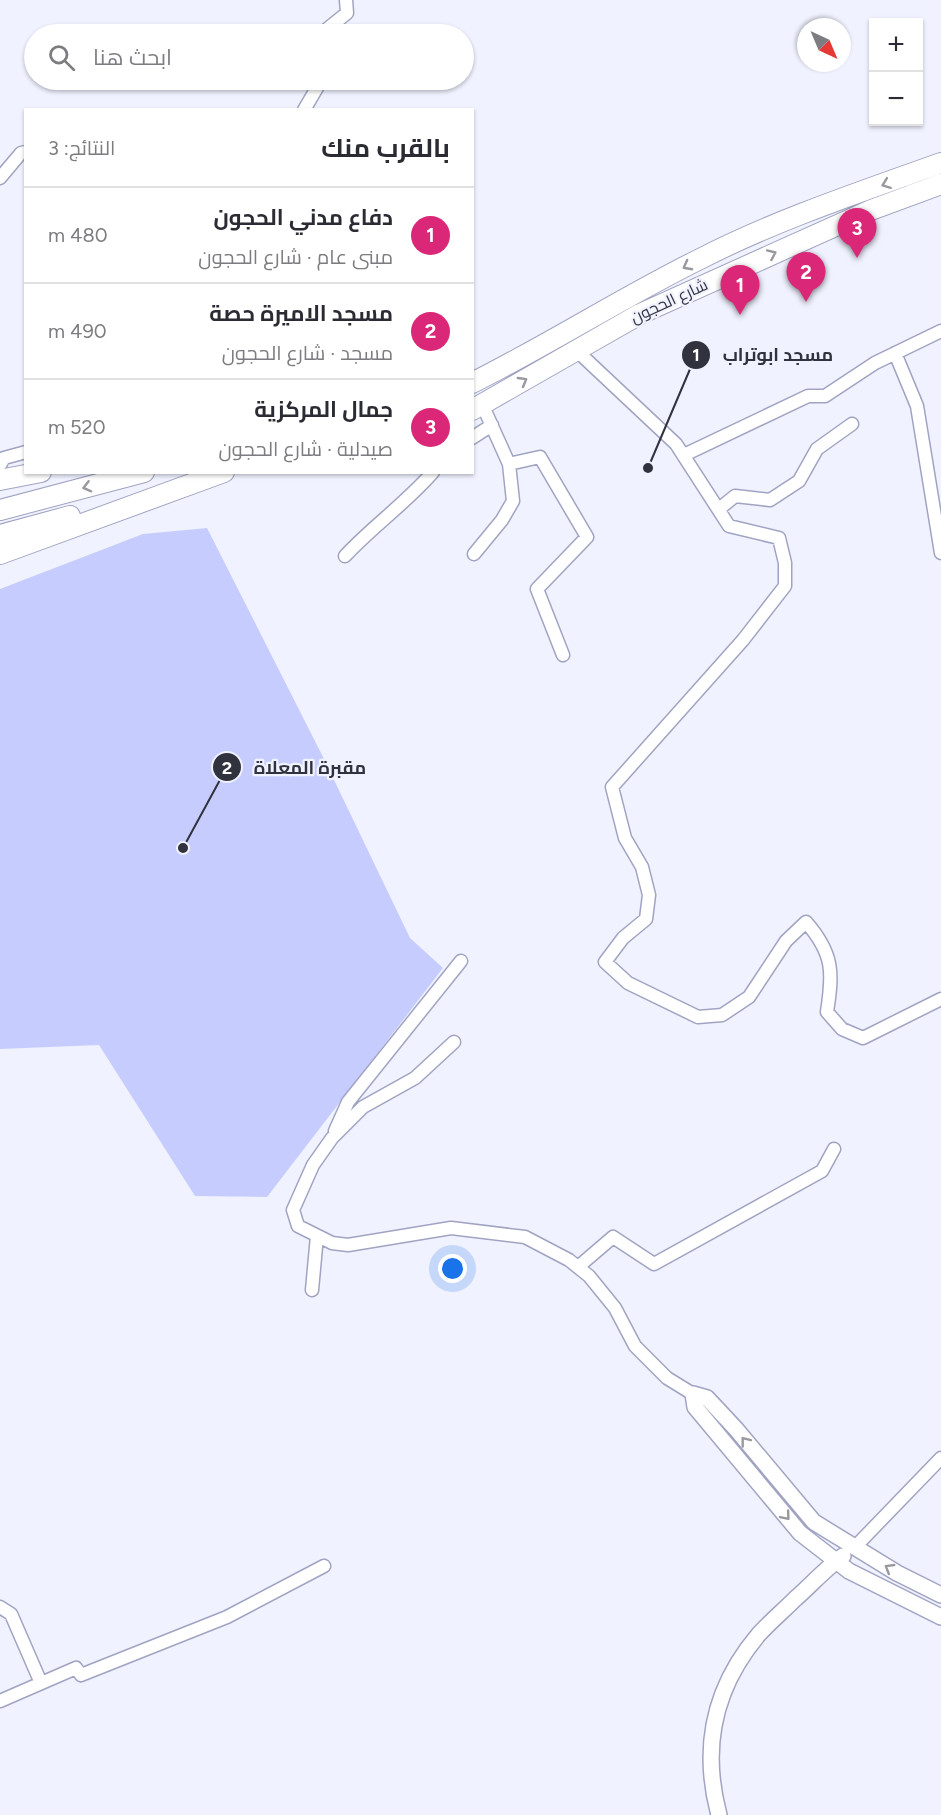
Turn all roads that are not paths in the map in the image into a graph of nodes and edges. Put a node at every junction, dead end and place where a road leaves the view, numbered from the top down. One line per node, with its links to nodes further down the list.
1 (346, 0): 2 (street)
2 (333, 24)
3 (316, 90): 4 (street)
4 (305, 108)
5 (24, 152): 7 (street)
6 (941, 164): 12 (main road, شارع الحجون, one-way to 12)
7 (0, 178)
8 (941, 184): 10 (main road, شارع الحجون, one-way to 8)
9 (941, 331): 11 (street)
10 (576, 350): 13 (main road, شارع الحجون, one-way to 10); 18 (street)
11 (896, 353): 18 (street); 30 (street)
12 (474, 382)
13 (477, 407): 15 (street)
14 (852, 424): 27 (street)
15 (492, 425): 16 (street); 20 (street)
16 (474, 437)
17 (24, 452): 19 (street)
18 (684, 455): 27 (street)
19 (1, 458)
20 (509, 464): 32 (street); 34 (street)
21 (31, 474): 25 (main road)
22 (136, 474): 28 (main road, one-way to 28)
23 (218, 474): 26 (main road)
24 (431, 474): 33 (street)
25 (0, 480)
26 (188, 484): 29 (main road); 31 (main road)
27 (719, 509): 36 (street)
28 (0, 510)
29 (0, 535)
30 (941, 553)
31 (0, 554)
32 (474, 554)
33 (345, 556)
34 (563, 655)
35 (461, 961): 38 (street)
36 (941, 999)
37 (453, 1042): 38 (street)
38 (332, 1138): 40 (street)
39 (834, 1149): 41 (street)
40 (316, 1236): 41 (street); 42 (street)
41 (578, 1267): 43 (street)
42 (312, 1290)
43 (693, 1394): 45 (street, one-way to 43); 46 (street, one-way to 46)
44 (941, 1458): 45 (street)
45 (855, 1547): 46 (street); 48 (street, one-way to 45)
46 (837, 1560): 50 (street); 53 (street)
47 (324, 1566): 51 (street)
48 (941, 1595)
49 (0, 1607): 51 (street)
50 (941, 1617)
51 (41, 1683): 52 (street)
52 (0, 1701)
53 (719, 1815)

